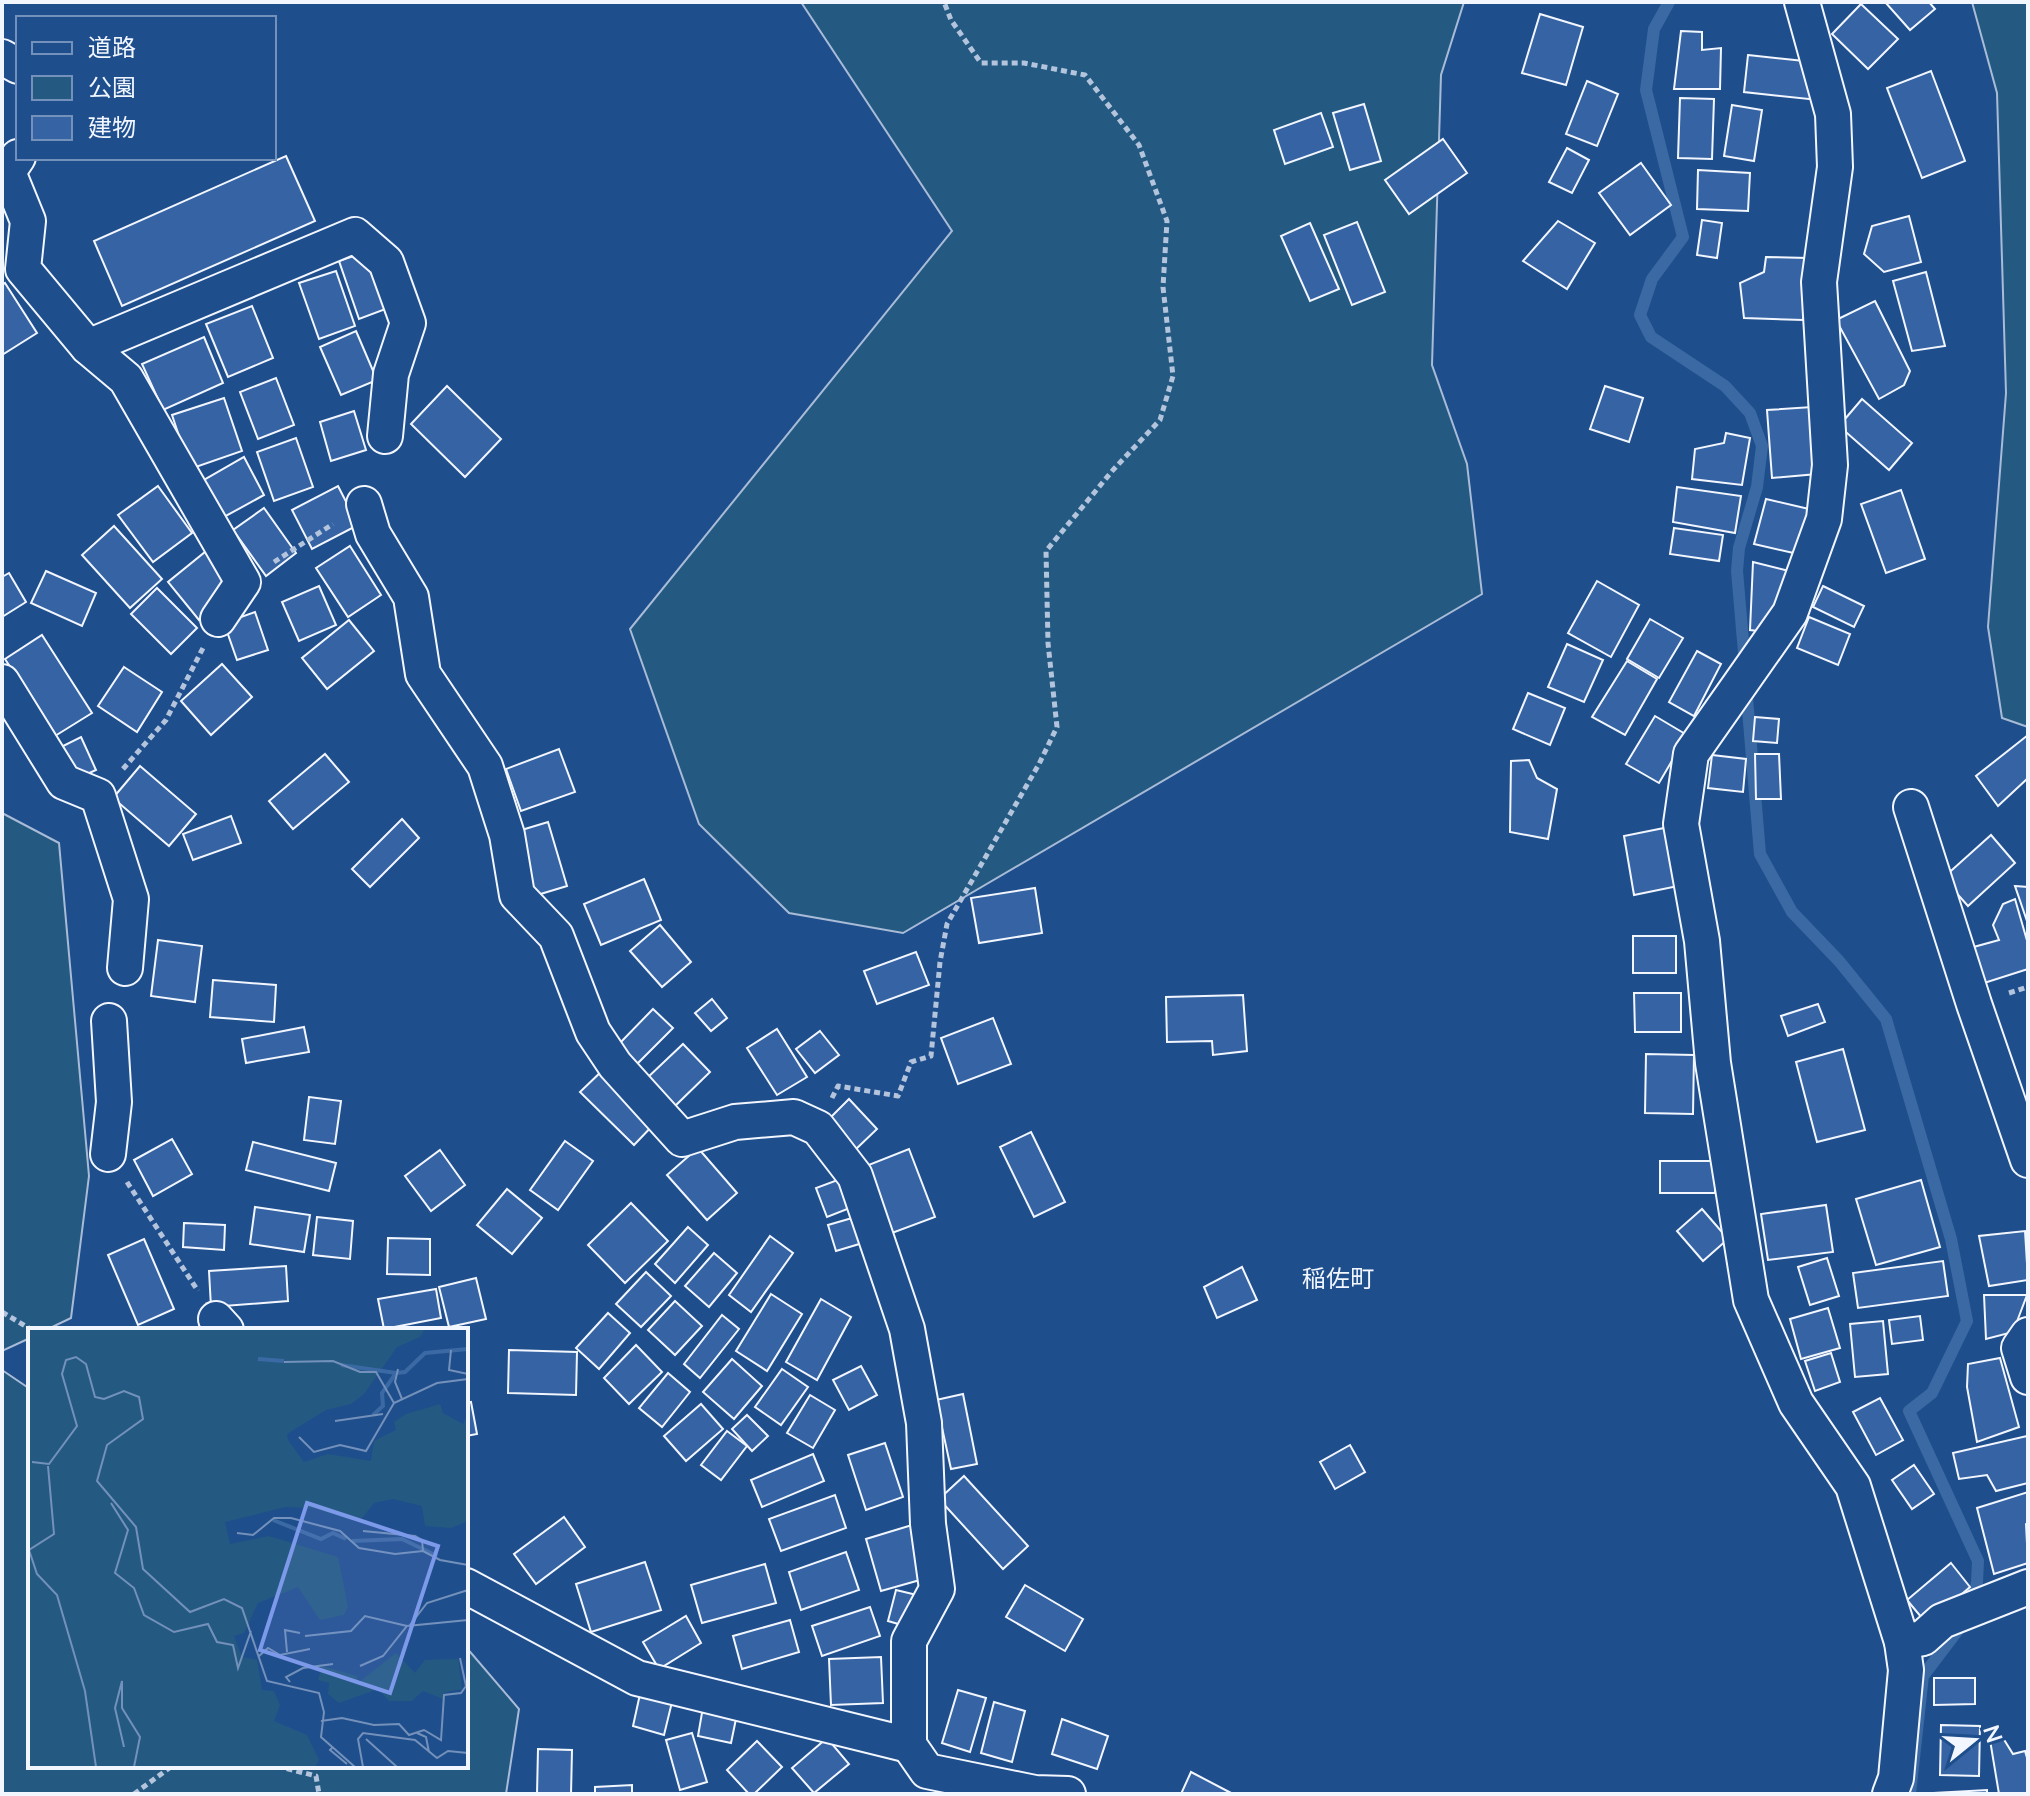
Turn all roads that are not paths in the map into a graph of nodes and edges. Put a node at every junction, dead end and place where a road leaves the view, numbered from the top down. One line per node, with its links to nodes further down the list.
1 (1802, 2): 17 (street)
2 (9, 163): 3 (street)
3 (88, 347): 4 (street); 6 (street)
4 (385, 436)
5 (364, 504): 18 (street)
6 (218, 619)
7 (2, 682): 9 (street)
8 (1911, 807): 12 (street)
9 (125, 968)
10 (109, 1021): 11 (street)
11 (108, 1154)
12 (2028, 1160)
13 (2028, 1335): 14 (street)
14 (2028, 1377)
15 (468, 1587): 18 (street)
16 (2028, 1587): 17 (street)
17 (1902, 1642): 20 (street)
18 (918, 1770): 19 (street)
19 (1068, 1794)
20 (1890, 1794)

